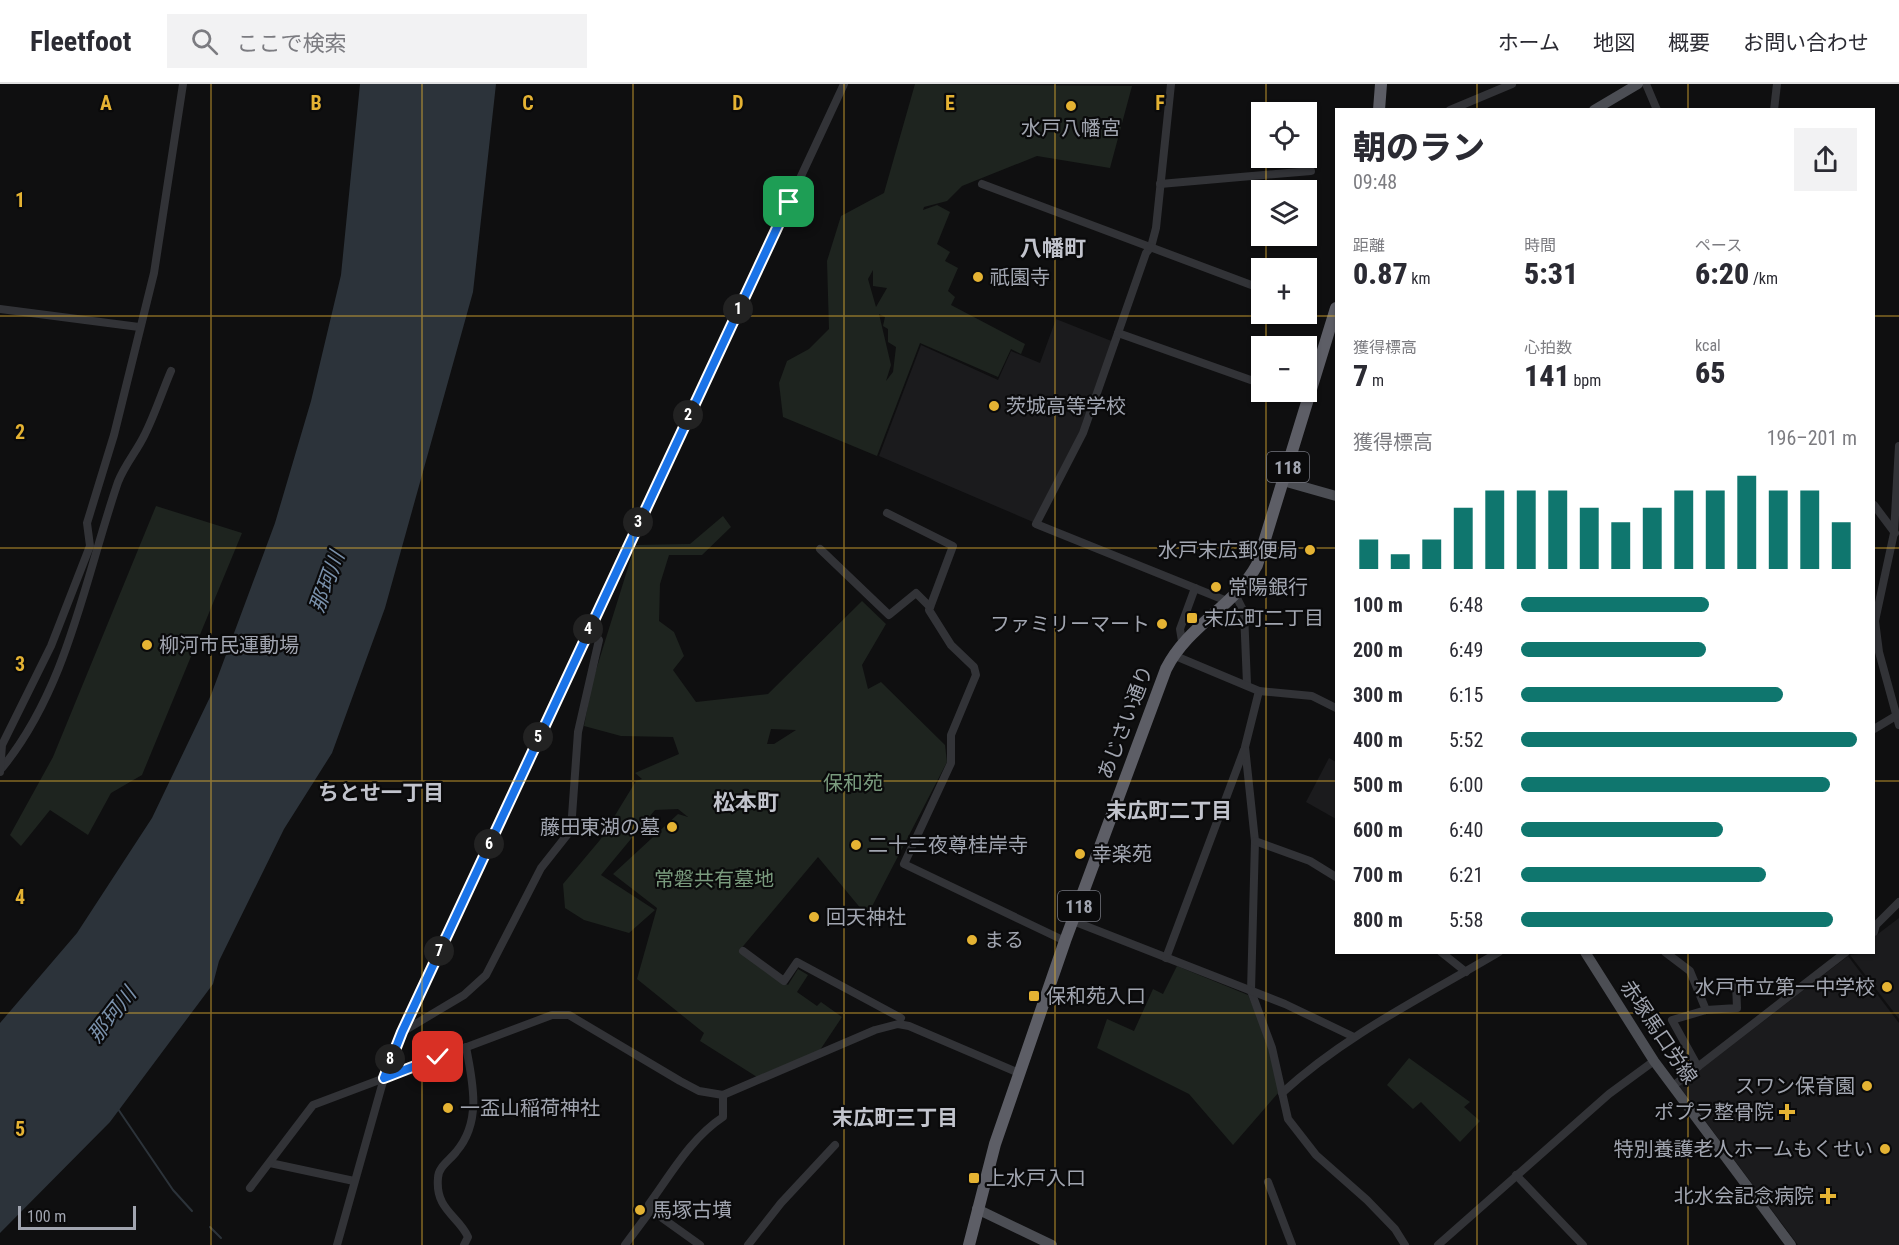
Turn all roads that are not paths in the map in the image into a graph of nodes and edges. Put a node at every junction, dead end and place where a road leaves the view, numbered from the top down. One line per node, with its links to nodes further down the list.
1 (183, 84): 21 (street)
2 (844, 84): 38 (street)
3 (1171, 84): 16 (street)
4 (1381, 84): 9 (highway)
5 (1512, 84): 10 (street)
6 (1638, 84): 11 (main road)
7 (1646, 84): 12 (street)
8 (1777, 84): 13 (street)
9 (1379, 108)
10 (1455, 108)
11 (1597, 108)
12 (1656, 108)
13 (1774, 108)
14 (1311, 171): 16 (street)
15 (982, 184): 17 (street)
16 (1160, 184): 17 (street)
17 (1151, 247): 18 (street); 22 (street)
18 (1251, 285)
19 (0, 309): 21 (street)
20 (1335, 317): 23 (highway, あじさい通り / 118)
21 (139, 327): 50 (street)
22 (1118, 333): 26 (street); 35 (street)
23 (1333, 335): 25 (highway, あじさい通り / 118)
24 (171, 371): 50 (street)
25 (1317, 378)
26 (1251, 380)
27 (1308, 402): 29 (highway, あじさい通り / 118)
28 (1899, 446): 33 (street)
29 (1284, 481): 30 (main road); 36 (highway, あじさい通り / 118)
30 (1335, 496)
31 (1875, 506): 33 (street)
32 (887, 513): 37 (street)
33 (1897, 534): 41 (street)
34 (820, 549): 37 (street)
35 (1195, 588): 36 (street); 39 (street)
36 (1231, 597): 39 (highway, あじさい通り / 118); 43 (street)
37 (930, 608): 56 (street)
38 (589, 627): 69 (street); 69 (street)
39 (1182, 641): 40 (highway, あじさい通り / 118)
40 (1173, 655): 43 (street); 54 (highway, あじさい通り / 118)
41 (1884, 670): 42 (street); 46 (street)
42 (1875, 672)
43 (1247, 684): 44 (street)
44 (1259, 691): 45 (street); 49 (street)
45 (1335, 708)
46 (1898, 714): 47 (street); 48 (street)
47 (1899, 725)
48 (1875, 728)
49 (1245, 747): 51 (street); 63 (street)
50 (1, 770)
51 (1255, 841): 52 (street); 66 (street)
52 (1335, 876)
53 (1899, 902): 55 (street)
54 (1073, 921): 56 (highway, あじさい通り / 118); 63 (street)
55 (1875, 926)
56 (1065, 941): 74 (highway, あじさい通り / 118)
57 (743, 951): 68 (street)
58 (1444, 954): 64 (street)
59 (1496, 954): 64 (street)
60 (1586, 954): 72 (main road, 赤塚馬口労線)
61 (1668, 954): 67 (street)
62 (1843, 954): 73 (street)
63 (1166, 958): 66 (street)
64 (1466, 972): 70 (street)
65 (1736, 983): 67 (street)
66 (1251, 991): 70 (street); 77 (street)
67 (1706, 1010): 73 (street)
68 (899, 1021): 74 (street); 78 (street)
69 (402, 1032): 75 (street)
70 (1354, 1037): 77 (street)
71 (466, 1047): 75 (street); 78 (street); 88 (street)
72 (1654, 1061): 76 (main road, 赤塚馬口労線); 81 (street)
73 (1698, 1067): 76 (street)
74 (1019, 1073): 85 (highway, あじさい通り / 118)
75 (384, 1078): 80 (street); 82 (street)
76 (1672, 1086): 98 (main road, 赤塚馬口労線)
77 (1282, 1094): 95 (street)
78 (723, 1095): 86 (street)
79 (835, 1145): 91 (street)
80 (270, 1163): 82 (street); 84 (street)
81 (1516, 1175): 96 (street); 97 (street)
82 (354, 1181): 87 (street)
83 (1268, 1182): 94 (street)
84 (250, 1188)
85 (977, 1209): 92 (highway, あじさい通り / 118); 93 (main road)
86 (651, 1210): 89 (street); 90 (street)
87 (337, 1245)
88 (464, 1245)
89 (625, 1245)
90 (700, 1245)
91 (748, 1245)
92 (969, 1245)
93 (1052, 1245)
94 (1292, 1245)
95 (1405, 1245)
96 (1438, 1245)
97 (1583, 1245)
98 (1791, 1245)

